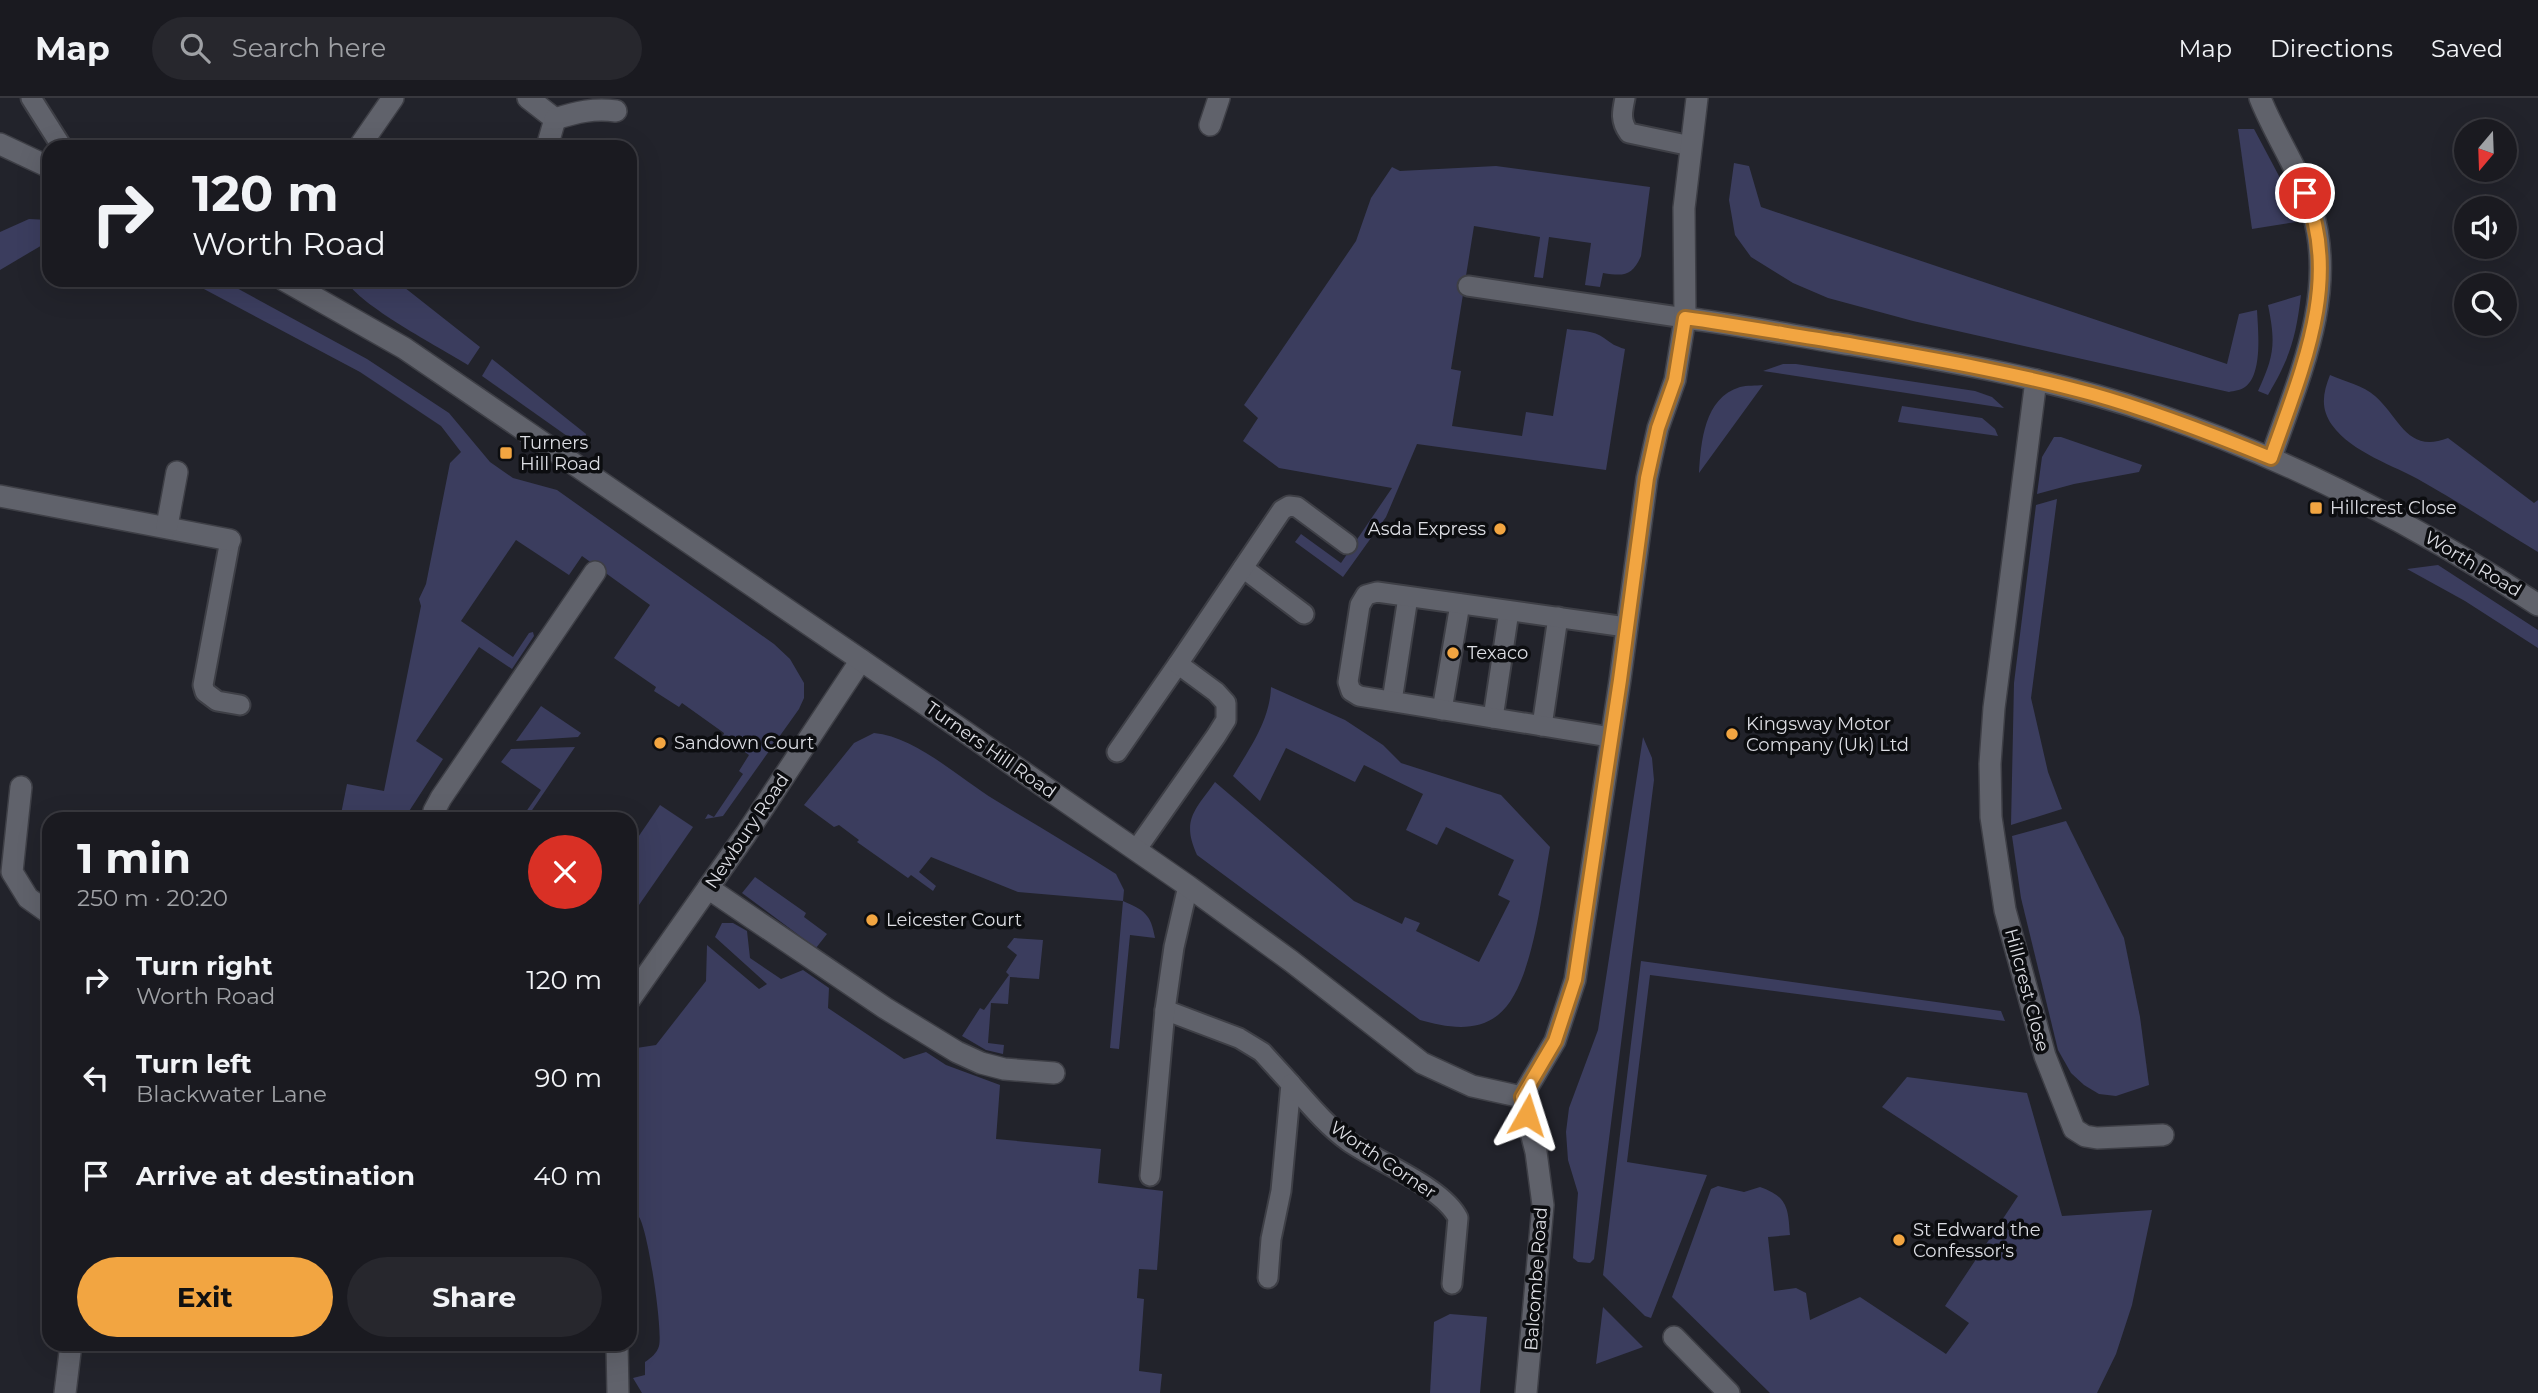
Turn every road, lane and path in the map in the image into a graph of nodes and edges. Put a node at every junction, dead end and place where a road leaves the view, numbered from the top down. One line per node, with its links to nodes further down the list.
1 (31, 98): 11 (lane)
2 (393, 98): 12 (street)
3 (528, 98): 9 (street)
4 (1219, 98): 10 (street)
5 (1625, 98): 15 (lane)
6 (1697, 98): 15 (street)
7 (2260, 98): 21 (street)
8 (617, 111): 9 (street)
9 (555, 119): 13 (street)
10 (1210, 125)
11 (58, 140)
12 (364, 140)
13 (549, 140)
14 (0, 144): 16 (street)
15 (1691, 146): 19 (street)
16 (42, 164)
17 (1468, 286): 19 (lane)
18 (296, 287): 36 (street, Turners Hill Road)
19 (1685, 318): 20 (street, Worth Road); 35 (street)
20 (2036, 380): 21 (street, Worth Road); 56 (street, Hillcrest Close)
21 (2271, 458): 31 (street, Worth Road)
22 (177, 472): 24 (street)
23 (0, 496): 24 (street)
24 (167, 526): 25 (street)
25 (230, 540): 39 (lane)
26 (1347, 544): 27 (lane)
27 (1243, 568): 33 (lane); 37 (lane)
28 (595, 572): 46 (street)
29 (1408, 597): 30 (lane); 38 (lane); 38 (lane)
30 (1460, 604): 32 (lane); 40 (lane)
31 (2538, 605)
32 (1509, 611): 34 (lane); 41 (lane)
33 (1304, 614)
34 (1558, 617): 35 (lane); 42 (lane)
35 (1626, 627): 43 (street)
36 (861, 660): 47 (street, Turners Hill Road); 49 (street, Newbury Road)
37 (1178, 664): 44 (lane); 47 (lane)
38 (1392, 701): 40 (lane)
39 (240, 705)
40 (1443, 710): 41 (lane)
41 (1493, 718): 42 (lane)
42 (1542, 726): 43 (lane)
43 (1610, 737): 55 (street)
44 (1117, 752)
45 (21, 787): 50 (street)
46 (436, 812)
47 (1136, 850): 48 (street, Turners Hill Road)
48 (1188, 886): 52 (lane); 55 (street, Turners Hill Road)
49 (709, 888): 51 (street, Newbury Road); 53 (street)
50 (42, 908)
51 (638, 972)
52 (1165, 1010): 54 (lane, Worth Corner); 57 (lane)
53 (1054, 1073)
54 (1291, 1084): 58 (lane); 59 (lane, Worth Corner)
55 (1522, 1097): 65 (street, Balcombe Road)
56 (2163, 1135)
57 (1150, 1176)
58 (1268, 1278)
59 (1451, 1284)
60 (1674, 1337): 66 (street)
61 (70, 1351): 63 (street)
62 (617, 1351): 64 (street)
63 (65, 1393)
64 (618, 1393)
65 (1526, 1393)
66 (1729, 1393)

